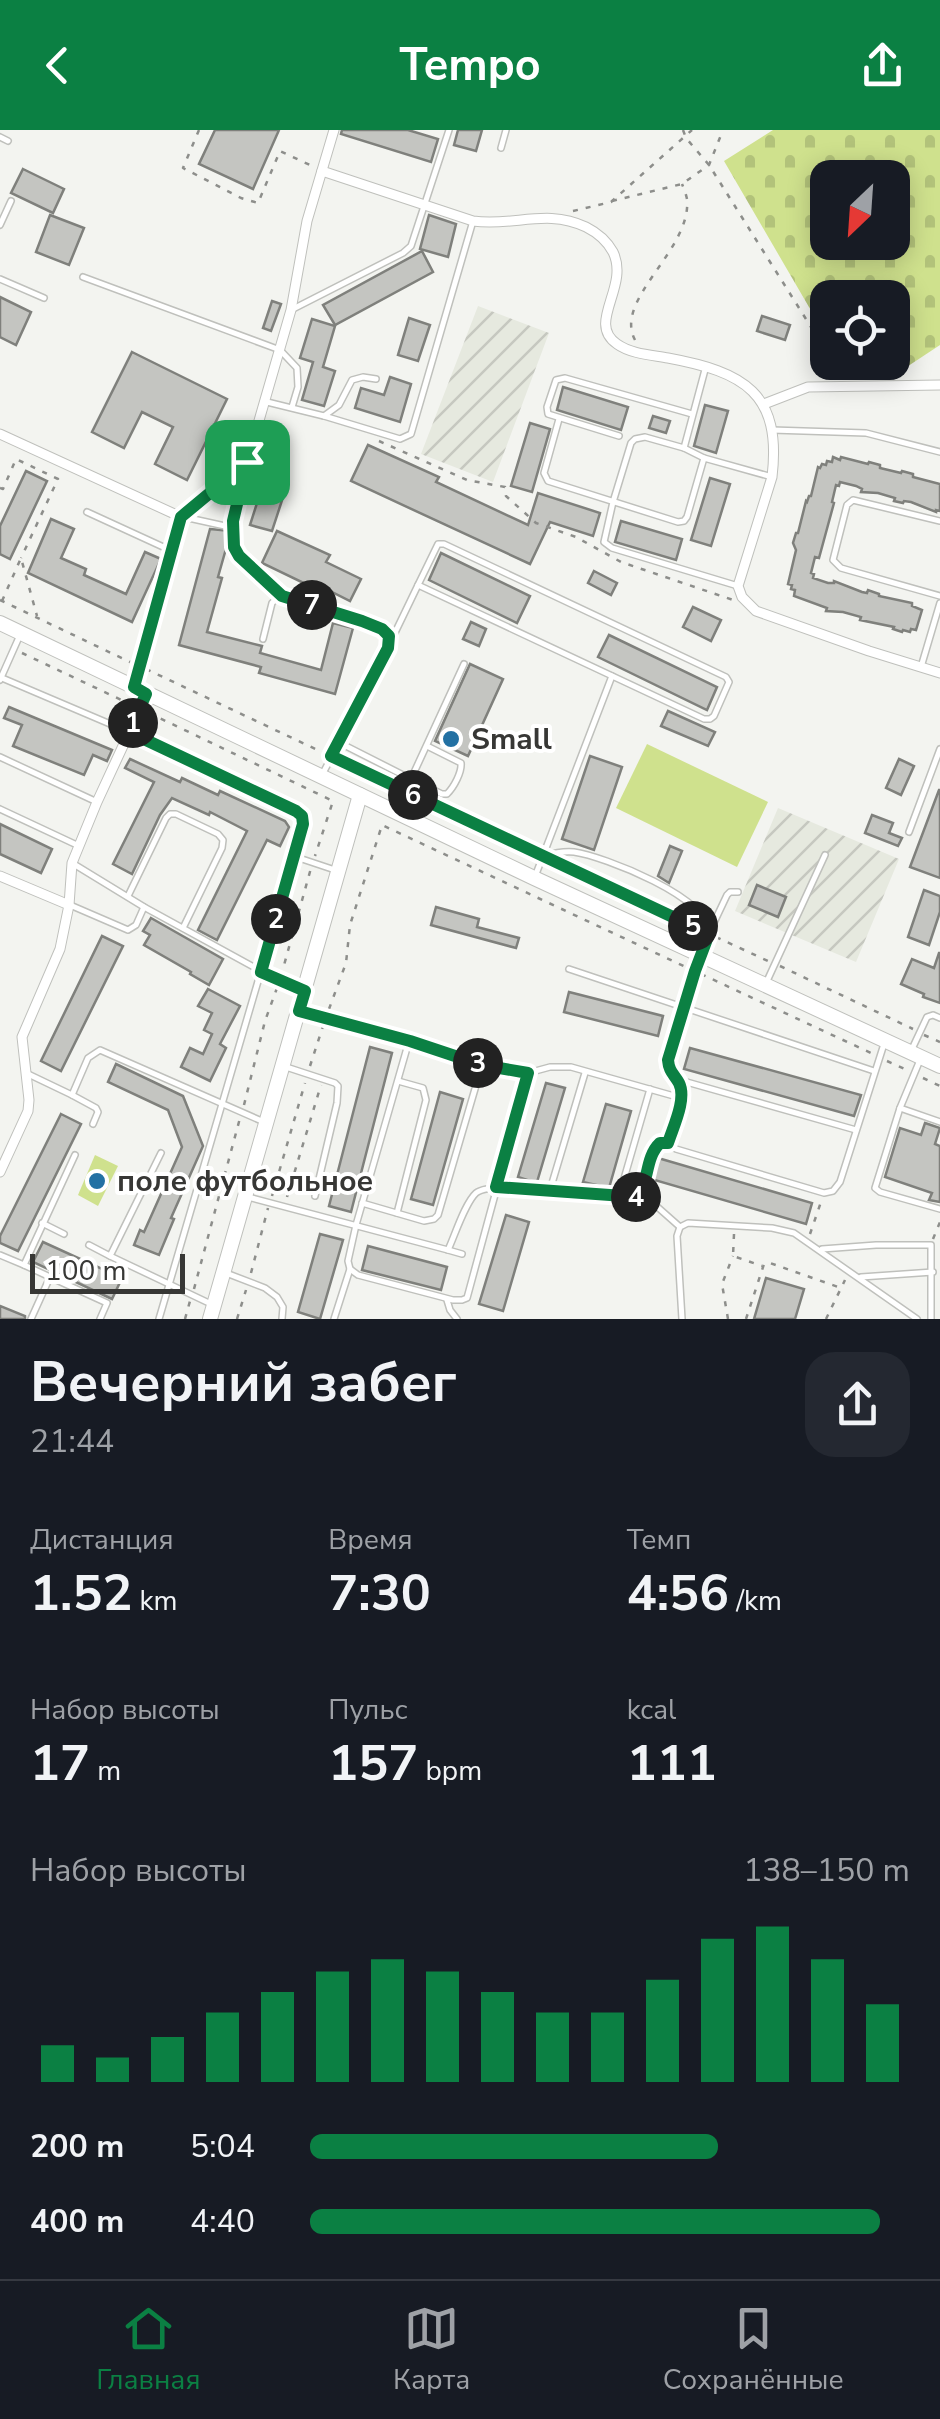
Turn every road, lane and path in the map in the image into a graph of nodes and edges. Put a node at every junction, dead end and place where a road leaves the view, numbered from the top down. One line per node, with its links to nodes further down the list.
1 (199, 130): 13 (path)
2 (334, 130): 13 (street)
3 (449, 130): 17 (lane)
4 (506, 130): 11 (lane)
5 (683, 130): 9 (path)
6 (692, 130): 9 (path)
7 (723, 130): 12 (path)
8 (0, 137): 10 (lane)
9 (686, 138): 12 (path); 16 (path)
10 (8, 141)
11 (501, 148)
12 (709, 165): 14 (path); 25 (path)
13 (322, 171): 17 (street); 24 (street)
14 (682, 184): 16 (path); 27 (path)
15 (11, 202): 20 (lane)
16 (611, 202): 18 (path)
17 (425, 205): 19 (street); 24 (lane)
18 (547, 216): 19 (street); 27 (street)
19 (473, 221): 37 (lane)
20 (0, 225)
21 (84, 277): 26 (lane)
22 (0, 279): 23 (lane)
23 (44, 298)
24 (290, 310): 26 (street)
25 (810, 325)
26 (280, 350): 33 (street); 35 (lane)
27 (652, 355): 28 (street)
28 (706, 366): 34 (street); 36 (lane)
29 (376, 380): 37 (lane)
30 (848, 380): 32 (path)
31 (940, 385): 32 (street)
32 (854, 386): 34 (street)
33 (264, 401): 35 (lane); 46 (street)
34 (764, 404): 39 (street)
35 (292, 407): 37 (lane)
36 (692, 414): 38 (lane); 43 (lane)
37 (324, 416)
38 (559, 419): 41 (lane); 49 (lane)
39 (772, 430): 44 (lane); 47 (street)
40 (0, 434): 51 (street)
41 (618, 436)
42 (371, 438): 61 (path)
43 (684, 448): 45 (lane); 49 (lane)
44 (940, 452)
45 (704, 458): 47 (lane); 49 (lane)
46 (247, 462): 51 (street); 52 (lane)
47 (772, 477): 57 (street)
48 (0, 488): 55 (path)
49 (613, 502): 57 (lane)
50 (88, 512): 54 (lane)
51 (181, 517): 52 (lane); 54 (street)
52 (233, 521): 58 (path)
53 (940, 522): 59 (lane)
54 (172, 551): 71 (street)
55 (21, 558): 60 (path); 62 (path)
56 (418, 585): 66 (lane); 74 (lane); 74 (lane)
57 (738, 586): 61 (street)
58 (282, 596): 65 (lane); 66 (lane)
59 (940, 600): 72 (lane)
60 (1, 601): 62 (path)
61 (749, 606): 72 (street)
62 (37, 618): 71 (path)
63 (0, 623): 64 (main road)
64 (21, 632): 67 (lane); 76 (main road)
65 (263, 640)
66 (388, 648): 79 (lane)
67 (14, 650): 69 (lane); 77 (path)
68 (0, 656): 69 (lane)
69 (9, 660): 75 (lane)
70 (464, 664): 80 (lane)
71 (139, 666): 76 (street); 82 (path)
72 (921, 667): 73 (street)
73 (940, 673)
74 (612, 676): 94 (lane)
75 (1, 680): 78 (lane)
76 (140, 690): 77 (street); 84 (main road)
77 (140, 709): 78 (street); 96 (path)
78 (129, 732): 87 (street); 93 (lane)
79 (338, 742): 82 (lane); 85 (lane)
80 (427, 746): 85 (lane); 85 (lane)
81 (940, 749): 90 (lane)
82 (331, 756): 84 (lane); 94 (path)
83 (0, 757): 87 (lane)
84 (320, 777): 86 (main road)
85 (411, 779)
86 (360, 795): 97 (main road); 99 (main road)
87 (97, 802): 91 (street)
88 (0, 809): 91 (lane)
89 (382, 825): 109 (path)
90 (909, 832)
91 (79, 846): 95 (street)
92 (826, 855): 107 (lane)
93 (293, 856): 96 (lane); 110 (lane)
94 (544, 856): 99 (lane); 105 (path); 105 (lane)
95 (72, 863): 101 (lane); 102 (street)
96 (312, 863): 97 (lane); 111 (path)
97 (338, 871): 113 (main road)
98 (0, 876): 102 (street)
99 (534, 878): 106 (main road)
100 (738, 892): 105 (lane)
101 (128, 896): 103 (lane); 104 (lane)
102 (70, 905): 103 (lane); 128 (street)
103 (144, 907): 104 (lane)
104 (183, 928): 110 (lane)
105 (709, 934): 106 (lane); 107 (path)
106 (700, 954): 109 (lane); 112 (main road)
107 (776, 964): 112 (lane); 117 (path)
108 (569, 969): 114 (lane)
109 (695, 971): 114 (lane); 122 (path)
110 (261, 972): 111 (lane); 138 (lane)
111 (280, 982): 113 (lane); 140 (path)
112 (765, 984): 118 (main road)
113 (305, 991): 115 (main road)
114 (683, 1008): 126 (lane); 132 (lane)
115 (299, 1011): 119 (lane); 124 (main road)
116 (940, 1018): 117 (lane)
117 (919, 1033): 120 (path); 121 (lane)
118 (885, 1040): 121 (main road); 122 (lane)
119 (410, 1041): 123 (lane); 133 (lane)
120 (940, 1042)
121 (916, 1055): 125 (main road); 130 (lane)
122 (879, 1057): 126 (lane); 130 (path)
123 (482, 1065): 129 (lane); 159 (lane)
124 (283, 1066): 131 (lane); 142 (main road)
125 (940, 1066)
126 (874, 1071): 144 (lane)
127 (585, 1072): 129 (lane); 135 (lane); 150 (lane)
128 (26, 1073): 136 (lane); 148 (street)
129 (528, 1073): 149 (lane)
130 (914, 1074): 134 (path); 139 (lane)
131 (322, 1079): 153 (lane); 156 (path)
132 (676, 1079): 137 (lane); 144 (lane)
133 (398, 1082): 157 (lane); 159 (lane)
134 (940, 1086)
135 (650, 1089): 137 (lane); 154 (lane)
136 (72, 1094): 138 (lane); 143 (lane)
137 (681, 1098): 145 (lane)
138 (222, 1104): 140 (lane); 183 (lane)
139 (900, 1108): 141 (lane); 158 (lane)
140 (242, 1112): 142 (lane); 185 (path)
141 (940, 1122)
142 (266, 1123): 152 (main road)
143 (93, 1124)
144 (856, 1130): 151 (lane)
145 (668, 1143): 151 (lane); 155 (lane)
146 (161, 1153): 173 (lane)
147 (75, 1155): 161 (lane)
148 (0, 1172)
149 (496, 1187): 150 (lane); 169 (lane); 186 (lane)
150 (550, 1190): 154 (lane)
151 (824, 1193): 166 (path)
152 (245, 1196): 162 (lane); 179 (main road)
153 (314, 1196)
154 (619, 1196): 155 (lane)
155 (640, 1196): 164 (lane)
156 (286, 1200)
157 (362, 1203): 159 (lane); 162 (lane)
158 (940, 1209)
159 (397, 1213)
160 (940, 1222): 168 (path)
161 (42, 1223): 165 (lane); 175 (lane)
162 (356, 1225): 169 (lane); 177 (lane)
163 (734, 1226): 164 (lane); 166 (lane); 174 (path)
164 (680, 1227): 195 (lane)
165 (64, 1234)
166 (808, 1242): 170 (lane)
167 (89, 1246): 173 (lane)
168 (931, 1246): 170 (lane); 180 (lane)
169 (448, 1250): 171 (lane)
170 (819, 1250): 178 (lane)
171 (462, 1254)
172 (0, 1255): 175 (lane)
173 (110, 1256): 183 (lane)
174 (732, 1256): 176 (path); 196 (path)
175 (24, 1265): 181 (lane)
176 (763, 1266): 184 (path); 197 (path)
177 (350, 1269): 186 (lane); 193 (lane)
178 (850, 1271): 182 (lane); 184 (path)
179 (223, 1272): 187 (main road); 192 (lane)
180 (932, 1272): 182 (lane); 200 (lane)
181 (50, 1277): 188 (lane); 189 (lane)
182 (858, 1278): 199 (lane)
183 (170, 1283): 185 (lane); 190 (lane)
184 (841, 1288): 198 (path)
185 (192, 1294): 187 (lane); 191 (path)
186 (446, 1298): 194 (lane)
187 (212, 1312)
188 (31, 1319)
189 (100, 1319)
190 (160, 1319)
191 (185, 1319)
192 (282, 1319)
193 (334, 1319)
194 (457, 1319)
195 (682, 1319)
196 (728, 1319)
197 (746, 1319)
198 (826, 1319)
199 (917, 1319)
200 (931, 1319)

